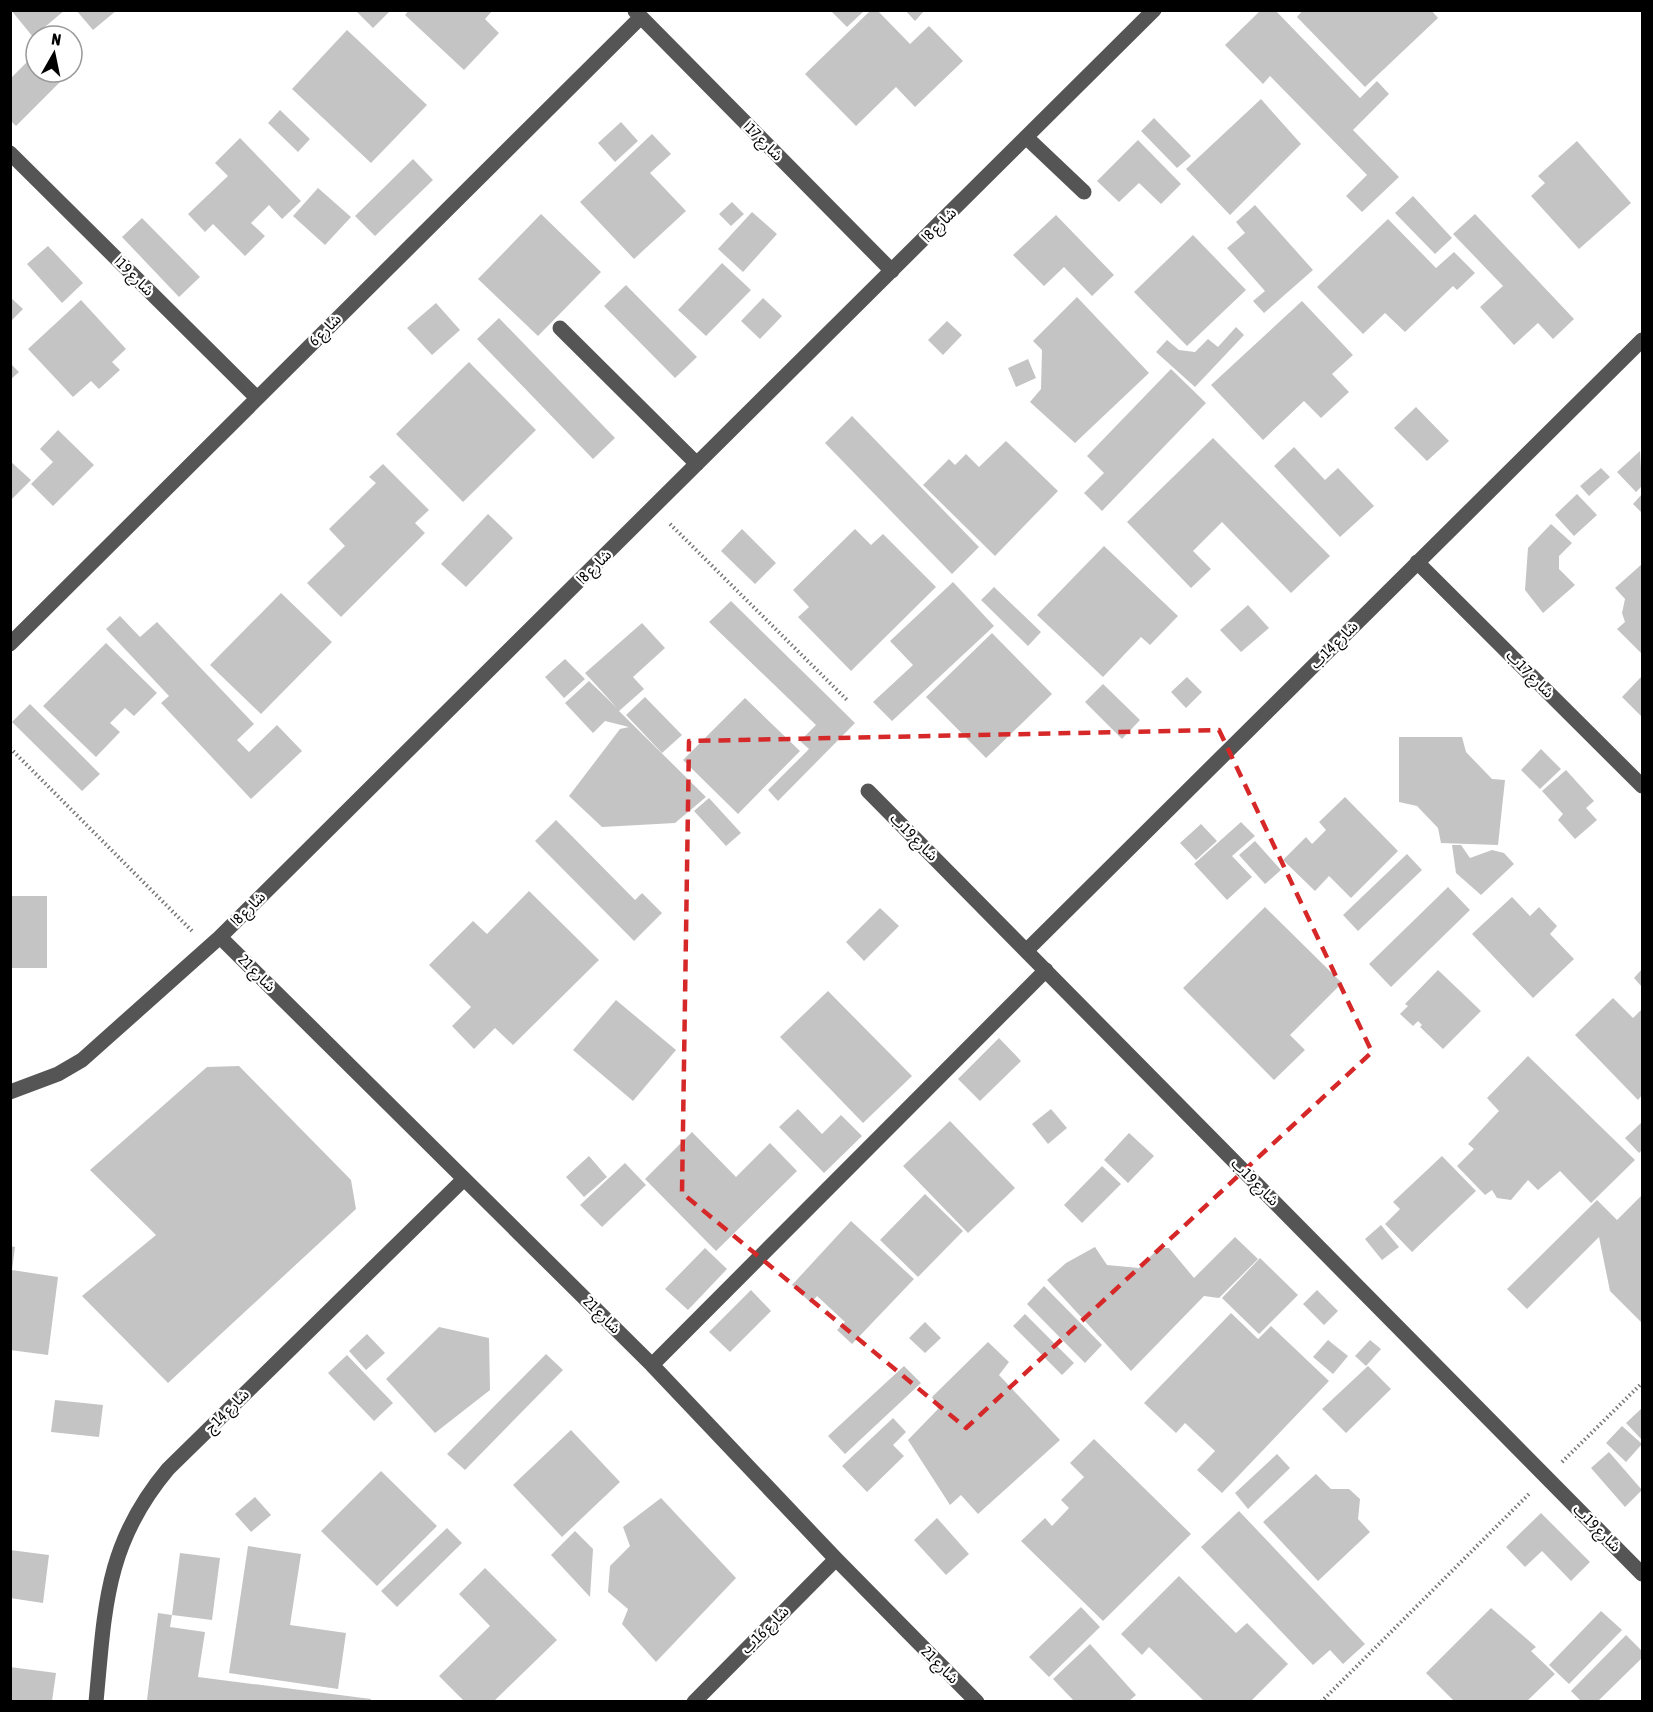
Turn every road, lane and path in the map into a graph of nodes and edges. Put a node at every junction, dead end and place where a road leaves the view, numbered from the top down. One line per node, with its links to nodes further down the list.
1 (1154, 10): 3 (street, شارع 8ا)
2 (638, 14): 6 (street, شارع 17ا); 9 (street, شارع 6)
3 (1026, 137): 5 (street); 6 (street, شارع 8ا)
4 (10, 153): 9 (street, شارع 19ا)
5 (1084, 192)
6 (892, 271): 10 (street, شارع 8ا)
7 (560, 328): 10 (street)
8 (1642, 340): 12 (street, شارع 14ب)
9 (257, 398): 13 (street, شارع 6)
10 (697, 464): 11 (street, شارع 8ا)
11 (654, 507): 14 (path); 18 (street, شارع 8ا)
12 (1417, 562): 16 (street, شارع 17ب); 20 (street, شارع 14ب)
13 (10, 644)
14 (848, 701)
15 (10, 748): 19 (path)
16 (1642, 786)
17 (868, 791): 20 (street, شارع 19ب)
18 (220, 937): 19 (street, شارع 8ا); 23 (street, شارع 21)
19 (209, 948): 22 (street, شارع 8ا)
20 (1027, 950): 21 (street, شارع 19ب)
21 (1046, 970): 24 (street); 26 (street, شارع 19ب)
22 (10, 1092)
23 (464, 1179): 24 (street, شارع 21); 29 (street, شارع 14ج)
24 (652, 1365): 27 (street, شارع 21)
25 (1642, 1383): 26 (path)
26 (1546, 1477): 28 (street, شارع 19ب); 32 (path)
27 (836, 1559): 30 (street, شارع 16ب); 31 (street, شارع 21)
28 (1642, 1574)
29 (96, 1701)
30 (694, 1701)
31 (976, 1701)
32 (1321, 1701)

